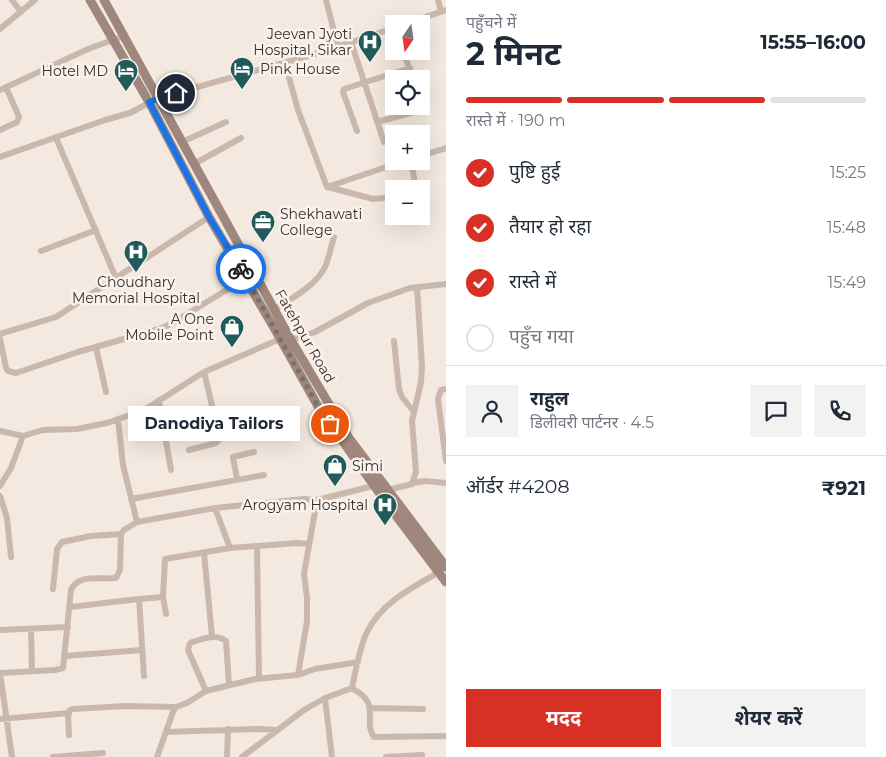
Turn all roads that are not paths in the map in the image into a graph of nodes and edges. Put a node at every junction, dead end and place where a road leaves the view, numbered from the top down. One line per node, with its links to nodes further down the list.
1 (12, 0): 8 (street)
2 (34, 0): 8 (street)
3 (90, 0): 13 (street)
4 (104, 0): 12 (street, Fatehpur Road)
5 (326, 0): 15 (street)
6 (438, 0): 7 (street)
7 (443, 10): 9 (street)
8 (21, 12): 10 (street)
9 (429, 15)
10 (0, 29)
11 (385, 31): 14 (street)
12 (124, 36): 13 (street); 21 (street, Fatehpur Road)
13 (113, 40): 20 (street); 22 (street)
14 (351, 42): 15 (street); 19 (street)
15 (338, 46): 17 (street)
16 (407, 60): 18 (street)
17 (285, 63): 21 (street); 37 (street)
18 (410, 68): 19 (street)
19 (365, 83): 25 (street); 27 (street)
20 (3, 89): 26 (street)
21 (158, 98): 22 (street); 30 (street, Fatehpur Road)
22 (149, 102): 28 (street); 39 (street)
23 (403, 115): 25 (street)
24 (226, 122): 30 (street)
25 (377, 122): 31 (street)
26 (0, 130)
27 (357, 131)
28 (56, 138): 34 (street); 40 (street)
29 (241, 138): 35 (street)
30 (182, 142): 35 (street, Fatehpur Road)
31 (384, 142)
32 (446, 148): 33 (street)
33 (430, 153)
34 (0, 157)
35 (194, 164): 47 (street, Fatehpur Road)
36 (385, 167): 37 (street)
37 (327, 187): 38 (street)
38 (385, 198)
39 (209, 217): 43 (street); 44 (street)
40 (96, 230): 42 (street); 43 (street)
41 (334, 238): 47 (street)
42 (40, 251)
43 (116, 278): 48 (street)
44 (246, 278): 50 (street); 53 (street)
45 (446, 284): 46 (street)
46 (417, 287): 51 (street); 58 (street)
47 (274, 310): 51 (street, Fatehpur Road)
48 (0, 334)
49 (0, 338): 53 (street)
50 (280, 339): 54 (street); 71 (street)
51 (291, 340): 71 (street, Fatehpur Road)
52 (394, 341): 58 (street)
53 (96, 348): 56 (street)
54 (204, 372): 57 (street); 62 (street)
55 (446, 390): 64 (street)
56 (106, 392)
57 (159, 400): 59 (street); 65 (street)
58 (414, 412): 68 (street)
59 (118, 419): 61 (street); 73 (street)
60 (0, 431): 61 (street)
61 (23, 436): 70 (street)
62 (189, 450)
63 (254, 452): 67 (street)
64 (446, 461)
65 (171, 470)
66 (264, 474): 67 (street)
67 (237, 480): 73 (street)
68 (412, 483): 69 (street); 71 (street)
69 (446, 483)
70 (0, 486)
71 (382, 487): 74 (street); 83 (street, Fatehpur Road); 83 (street)
72 (0, 496): 82 (street)
73 (131, 499): 76 (street)
74 (317, 500): 75 (street); 78 (street)
75 (215, 508): 76 (street); 80 (street)
76 (137, 522): 77 (street)
77 (121, 534): 85 (street); 88 (street)
78 (309, 544): 79 (street); 99 (street)
79 (257, 547): 80 (street); 101 (street)
80 (230, 548): 81 (street)
81 (204, 553): 86 (street); 93 (street)
82 (11, 557)
83 (444, 569): 84 (street); 96 (street)
84 (446, 582)
85 (53, 589)
86 (163, 597): 87 (street); 89 (street)
87 (139, 599): 88 (street); 94 (street)
88 (70, 607): 90 (street)
89 (166, 614)
90 (68, 627): 91 (street); 95 (street)
91 (30, 629): 92 (street); 97 (street)
92 (0, 630)
93 (212, 636): 102 (street); 104 (street)
94 (142, 650): 95 (street); 100 (street)
95 (65, 656): 97 (street)
96 (358, 662): 99 (street); 103 (street)
97 (32, 672): 98 (street)
98 (0, 673): 110 (street)
99 (298, 675): 101 (street)
100 (144, 676)
101 (259, 679): 102 (street)
102 (229, 685): 104 (street)
103 (352, 688): 105 (street); 107 (street)
104 (206, 691): 106 (street)
105 (325, 698): 112 (street); 123 (street)
106 (176, 707): 109 (street); 113 (street)
107 (370, 708): 108 (street); 115 (street)
108 (423, 709)
109 (69, 713): 110 (street); 114 (street)
110 (4, 719): 118 (street)
111 (228, 729): 112 (street); 113 (street); 121 (street)
112 (277, 730): 122 (street)
113 (167, 732): 120 (street)
114 (69, 735)
115 (446, 736)
116 (103, 753): 119 (street)
117 (422, 755): 124 (street)
118 (12, 757)
119 (53, 757)
120 (158, 757)
121 (227, 757)
122 (242, 757)
123 (332, 757)
124 (386, 757)

